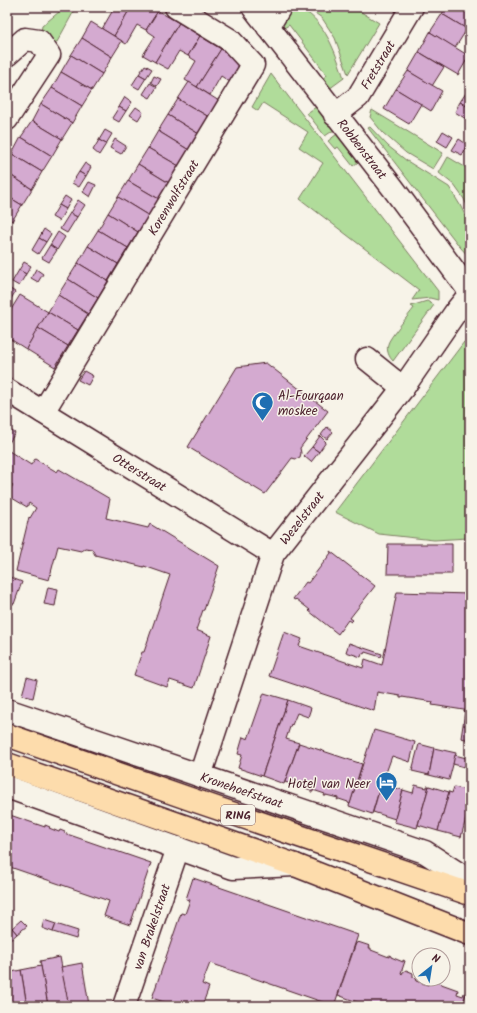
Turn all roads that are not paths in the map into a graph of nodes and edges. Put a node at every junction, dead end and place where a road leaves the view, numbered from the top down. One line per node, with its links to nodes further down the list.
1 (176, 7): 13 (street, Korenwolfstraat)
2 (253, 7): 5 (street, Robbenstraat)
3 (280, 7): 5 (street)
4 (412, 7): 7 (street, Fretstraat)
5 (268, 27): 7 (street, Robbenstraat)
6 (7, 55): 8 (street)
7 (335, 114): 9 (street, Robbenstraat)
8 (7, 119)
9 (470, 293): 11 (street, Wezelstraat)
10 (367, 360): 11 (street)
11 (403, 388): 14 (street, Wezelstraat)
12 (7, 390): 13 (street, Otterstraat)
13 (43, 412): 14 (street, Otterstraat)
14 (273, 554): 18 (street, Wezelstraat)
15 (7, 710): 18 (street, Kronehoefstraat)
16 (7, 734): 23 (main road, Kronehoefstraat / RING)
17 (7, 764): 21 (main road, RING)
18 (200, 776): 22 (street, Kronehoefstraat)
19 (7, 787): 20 (street)
20 (178, 848): 21 (street); 25 (street, van Brakelstraat)
21 (295, 865): 24 (main road, RING)
22 (470, 881)
23 (470, 894)
24 (470, 934)
25 (124, 1006)

